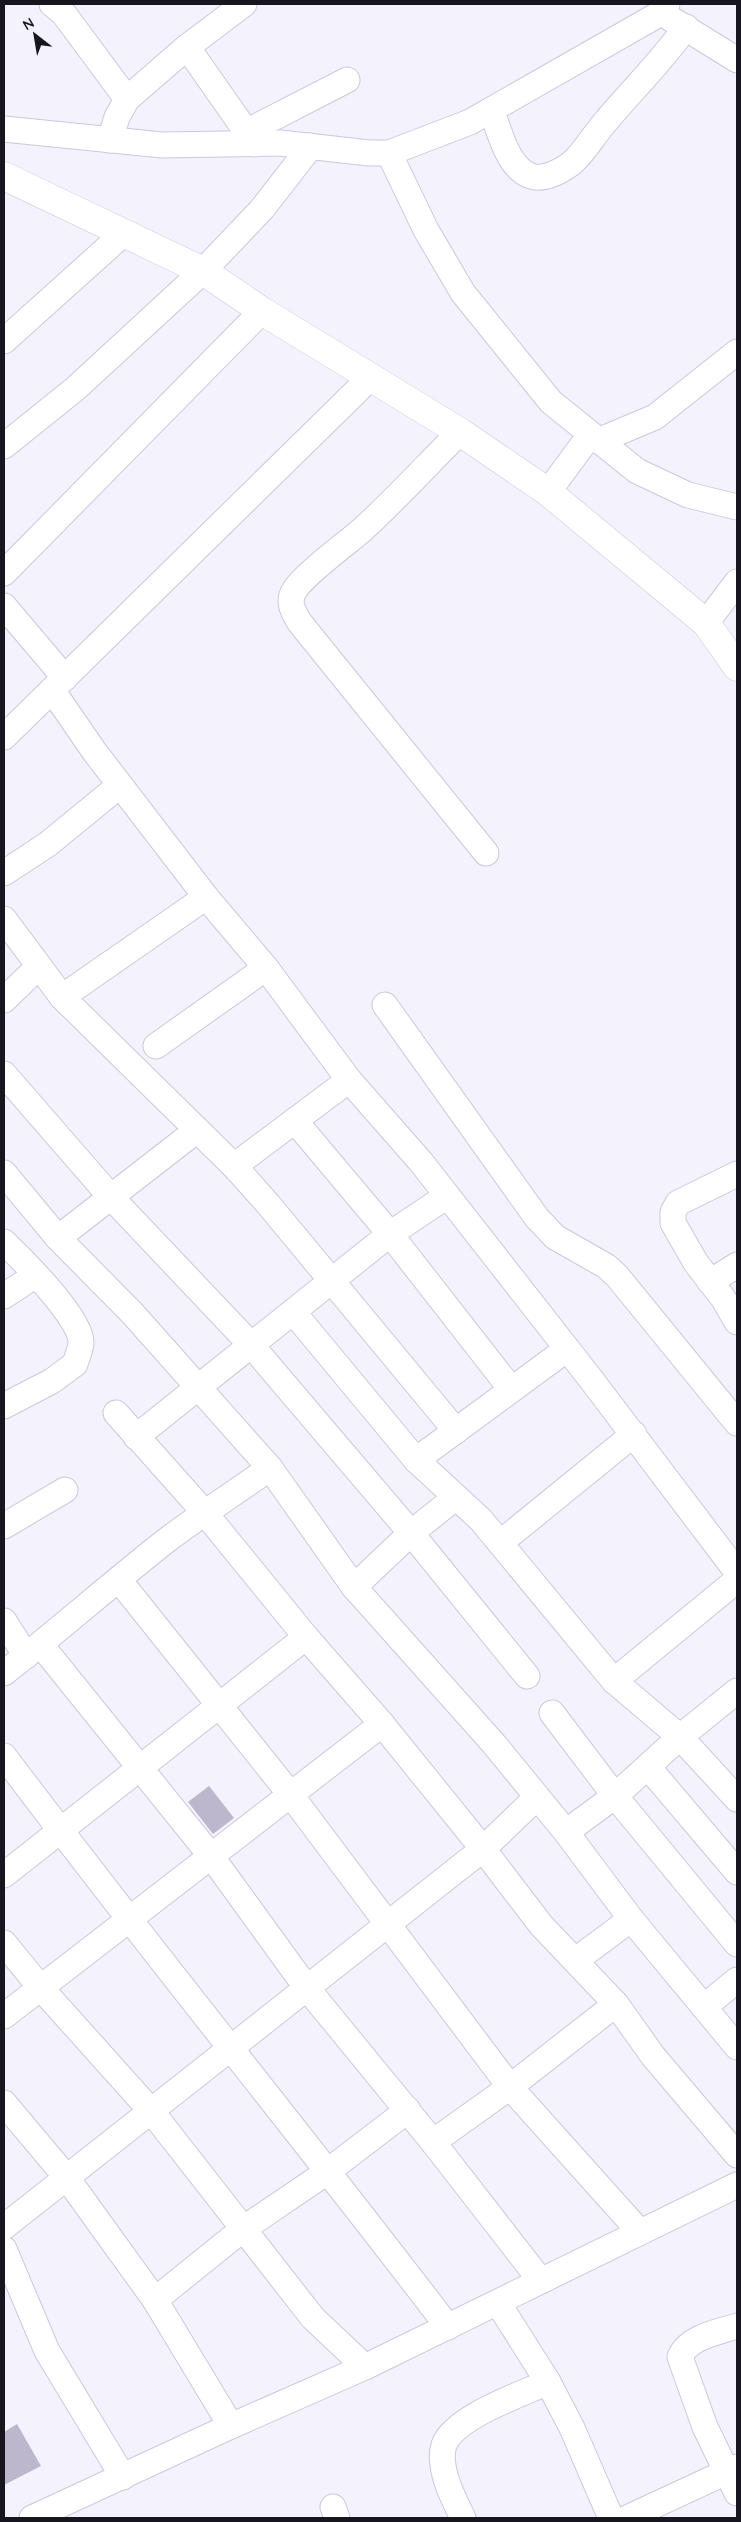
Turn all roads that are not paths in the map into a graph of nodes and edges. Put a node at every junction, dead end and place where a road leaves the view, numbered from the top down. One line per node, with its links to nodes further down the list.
1 (52, 4): 8 (street)
2 (244, 4): 5 (street)
3 (664, 9): 4 (street); 9 (street)
4 (686, 28): 6 (street); 9 (street)
5 (187, 48): 8 (street); 11 (street)
6 (737, 60)
7 (347, 80): 11 (street)
8 (127, 99): 12 (street)
9 (491, 110): 14 (street)
10 (4, 129): 12 (street)
11 (250, 138): 12 (street); 13 (street)
12 (110, 140)
13 (311, 146): 14 (street); 17 (street)
14 (389, 153): 23 (street)
15 (4, 176): 16 (main road)
16 (123, 234): 17 (main road); 19 (street)
17 (203, 271): 18 (main road); 24 (street)
18 (262, 311): 21 (main road); 27 (street)
19 (4, 341)
20 (737, 352): 23 (street)
21 (371, 377): 22 (main road); 32 (street)
22 (460, 432): 25 (main road); 35 (street)
23 (594, 438): 25 (street); 26 (street)
24 (4, 446)
25 (548, 492): 30 (main road)
26 (737, 507)
27 (4, 573)
28 (737, 582): 30 (street)
29 (4, 606): 32 (street)
30 (706, 623): 31 (main road)
31 (737, 667)
32 (58, 684): 33 (street); 34 (street)
33 (4, 737)
34 (120, 785): 36 (street); 37 (street)
35 (486, 853)
36 (4, 873)
37 (206, 897): 40 (street); 41 (street)
38 (4, 919): 39 (street)
39 (38, 967): 41 (street); 42 (street)
40 (266, 968): 44 (street); 46 (street)
41 (62, 997): 48 (street)
42 (4, 1000)
43 (385, 1005): 70 (street)
44 (156, 1046)
45 (4, 1074): 52 (street)
46 (349, 1080): 47 (street); 53 (street)
47 (295, 1122): 49 (street); 54 (street)
48 (197, 1130): 49 (street); 52 (street)
49 (234, 1166): 59 (street)
50 (4, 1173): 55 (street)
51 (737, 1174): 60 (street)
52 (110, 1196): 55 (street); 64 (street)
53 (447, 1196): 54 (street); 65 (street)
54 (390, 1234): 59 (street); 67 (street)
55 (58, 1238): 66 (street)
56 (4, 1242): 58 (street)
57 (737, 1265): 60 (street)
58 (36, 1275): 61 (street); 68 (street)
59 (333, 1281): 62 (street); 71 (street)
60 (710, 1282): 63 (street)
61 (4, 1296)
62 (294, 1313): 64 (street); 74 (street)
63 (737, 1322)
64 (252, 1346): 66 (street); 80 (street)
65 (567, 1349): 67 (street); 72 (street)
66 (198, 1388): 73 (street); 75 (street)
67 (511, 1389): 71 (street)
68 (4, 1406)
69 (116, 1412): 73 (street)
70 (735, 1417)
71 (456, 1431): 74 (street)
72 (634, 1434): 81 (street); 82 (street)
73 (136, 1437): 78 (street)
74 (416, 1460): 77 (street)
75 (270, 1468): 78 (street); 85 (street)
76 (65, 1490): 79 (street)
77 (456, 1497): 80 (street); 81 (street)
78 (205, 1513): 83 (street); 87 (street)
79 (4, 1526)
80 (411, 1533): 85 (street); 90 (street)
81 (500, 1543): 91 (street)
82 (737, 1572)
83 (119, 1580): 88 (street); 93 (street)
84 (737, 1580): 91 (street)
85 (354, 1587): 102 (street)
86 (4, 1621): 88 (street)
87 (306, 1637): 93 (street); 95 (street)
88 (33, 1651): 89 (street); 99 (street)
89 (4, 1673)
90 (527, 1676)
91 (614, 1680): 96 (street)
92 (737, 1691): 96 (street)
93 (220, 1703): 99 (street); 100 (street)
94 (552, 1713): 101 (street)
95 (382, 1724): 100 (street); 106 (street)
96 (680, 1737): 98 (street); 103 (street)
97 (4, 1756): 104 (street)
98 (648, 1767): 101 (street); 108 (street)
99 (142, 1768): 104 (street); 107 (street)
100 (290, 1794): 107 (street); 112 (street)
101 (615, 1796): 105 (street); 114 (street)
102 (537, 1797): 105 (street); 106 (street)
103 (737, 1799)
104 (60, 1831): 109 (street); 110 (street)
105 (566, 1832): 111 (street)
106 (483, 1849): 112 (street); 115 (street)
107 (211, 1856): 110 (street); 117 (street)
108 (737, 1872)
109 (4, 1875)
110 (129, 1919): 118 (street); 123 (street)
111 (631, 1919): 115 (street); 120 (street)
112 (389, 1924): 117 (street); 124 (street)
113 (4, 1943): 118 (street)
114 (737, 1944)
115 (576, 1960): 119 (street)
116 (737, 1980): 120 (street)
117 (306, 1987): 123 (street); 126 (street)
118 (40, 1988): 121 (street); 127 (street)
119 (616, 2004): 124 (street); 129 (street)
120 (704, 2007): 122 (street)
121 (4, 2016)
122 (737, 2047)
123 (231, 2049): 127 (street); 130 (street)
124 (510, 2087): 128 (street); 135 (street)
125 (4, 2103): 131 (street)
126 (408, 2110): 128 (street); 130 (street)
127 (152, 2112): 131 (street); 134 (street)
128 (433, 2142): 137 (street)
129 (737, 2155)
130 (327, 2172): 134 (street); 141 (street)
131 (67, 2178): 133 (street); 138 (street)
132 (737, 2185): 135 (street)
133 (4, 2227)
134 (242, 2229): 138 (street); 142 (street)
135 (639, 2231): 137 (street)
136 (4, 2249): 145 (street)
137 (541, 2282): 139 (street)
138 (155, 2300): 144 (street)
139 (498, 2303): 141 (street); 143 (street)
140 (737, 2326): 146 (street)
141 (448, 2327): 142 (street)
142 (364, 2368): 144 (street)
143 (548, 2382): 148 (street); 149 (street)
144 (231, 2426): 145 (street)
145 (123, 2476): 147 (street)
146 (734, 2477): 150 (street)
147 (32, 2518)
148 (463, 2518)
149 (611, 2518)
150 (627, 2518)

